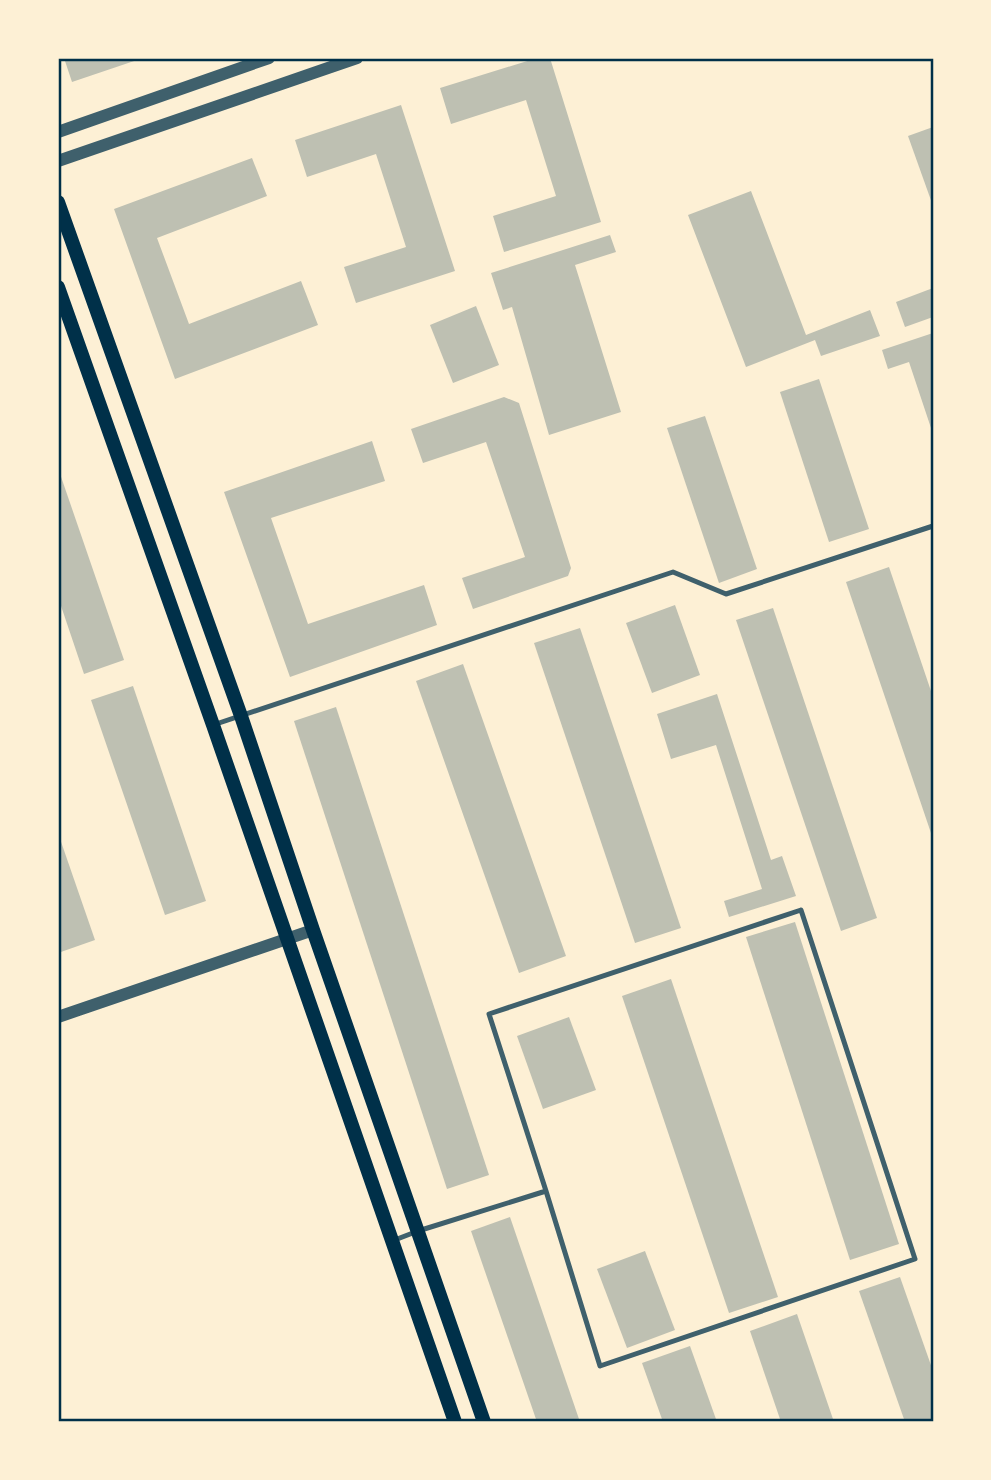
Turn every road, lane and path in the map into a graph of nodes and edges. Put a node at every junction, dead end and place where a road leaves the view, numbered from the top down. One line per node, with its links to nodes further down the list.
1 (269, 58): 3 (street)
2 (357, 58): 4 (street)
3 (58, 132)
4 (58, 161)
5 (58, 202): 8 (main road)
6 (58, 287): 9 (main road)
7 (933, 526): 8 (lane)
8 (241, 716): 9 (lane); 10 (main road)
9 (213, 725): 11 (main road)
10 (313, 930): 11 (street); 14 (main road)
11 (287, 939): 12 (street); 15 (main road)
12 (58, 1017)
13 (546, 1191): 13 (lane); 14 (lane)
14 (418, 1231): 15 (lane); 17 (main road)
15 (392, 1241): 16 (main road)
16 (454, 1422)
17 (484, 1422)

